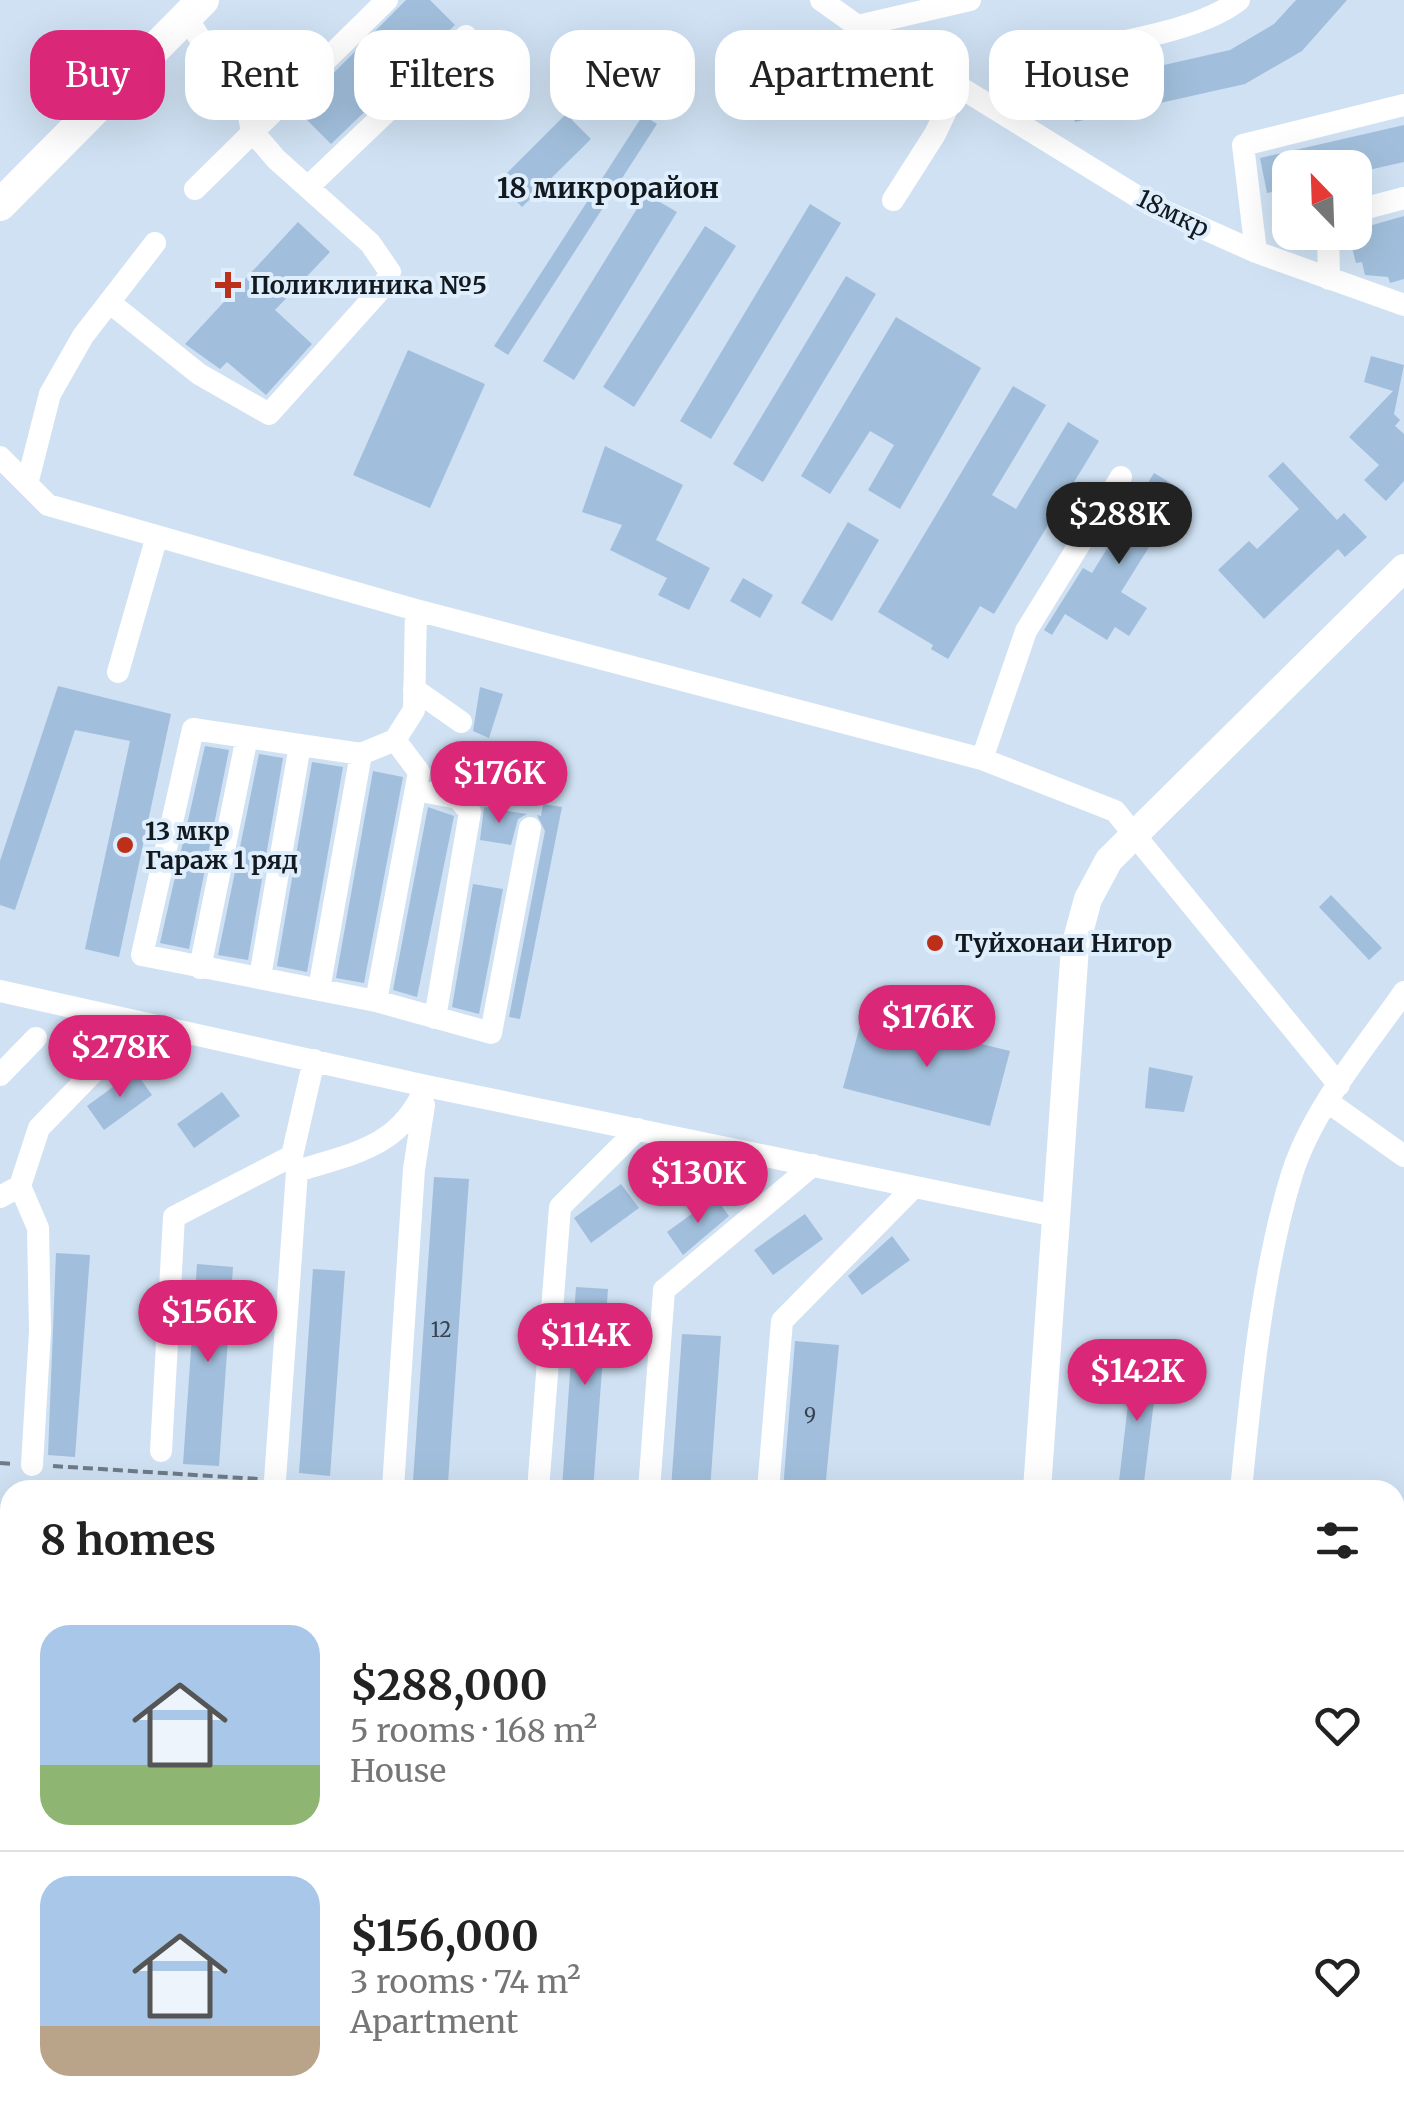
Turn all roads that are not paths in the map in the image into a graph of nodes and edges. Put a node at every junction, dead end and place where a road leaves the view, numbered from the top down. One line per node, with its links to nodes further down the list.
1 (386, 0): 13 (street)
2 (821, 0): 6 (street, 18мкр)
3 (970, 0): 6 (street)
4 (1239, 0): 8 (street)
5 (194, 8): 13 (street); 18 (highway)
6 (858, 26): 7 (street, 18мкр)
7 (864, 30)
8 (1154, 30)
9 (969, 93): 22 (street, 18мкр)
10 (1404, 106): 22 (street)
11 (378, 120): 14 (street)
12 (942, 120): 17 (street)
13 (252, 131): 14 (street); 15 (street)
14 (308, 187): 24 (street)
15 (195, 189)
16 (1404, 198): 19 (street)
17 (892, 200)
18 (0, 205)
19 (1372, 206)
20 (155, 243): 24 (street)
21 (1328, 250): 23 (street)
22 (1256, 252): 23 (street, 18мкр)
23 (1328, 279): 25 (street, 18мкр)
24 (108, 302): 28 (street)
25 (1404, 306)
26 (0, 457): 28 (street)
27 (1122, 478): 39 (street)
28 (27, 484): 29 (street)
29 (157, 536): 31 (street); 32 (street)
30 (1404, 568): 42 (main road)
31 (416, 610): 33 (street); 39 (street)
32 (118, 672)
33 (414, 689): 34 (street); 36 (street)
34 (461, 722)
35 (246, 737): 37 (street); 43 (street); 43 (street)
36 (394, 740): 38 (street); 40 (street)
37 (300, 745): 38 (street); 44 (street)
38 (361, 754): 45 (street)
39 (982, 759): 42 (street)
40 (416, 790): 48 (street); 49 (street)
41 (530, 828): 49 (street)
42 (1134, 834): 55 (street); 61 (main road)
43 (200, 968): 44 (street)
44 (260, 977): 45 (street)
45 (319, 988): 48 (street)
46 (0, 991): 50 (street)
47 (1404, 992): 55 (street)
48 (376, 1001): 49 (street)
49 (436, 1018)
50 (140, 1025): 52 (street); 60 (street)
51 (36, 1038): 53 (street)
52 (314, 1060): 54 (street); 62 (street)
53 (0, 1076)
54 (426, 1086): 56 (street); 64 (street); 65 (street)
55 (1334, 1094): 57 (street); 70 (street)
56 (638, 1129): 58 (street); 66 (street)
57 (1404, 1156)
58 (813, 1166): 59 (street); 67 (street)
59 (914, 1187): 61 (street); 68 (street)
60 (10, 1191): 63 (street)
61 (1056, 1216): 69 (main road)
62 (161, 1452)
63 (32, 1465)
64 (275, 1480)
65 (394, 1480)
66 (539, 1480)
67 (649, 1480)
68 (769, 1480)
69 (1038, 1480)
70 (1242, 1480)

